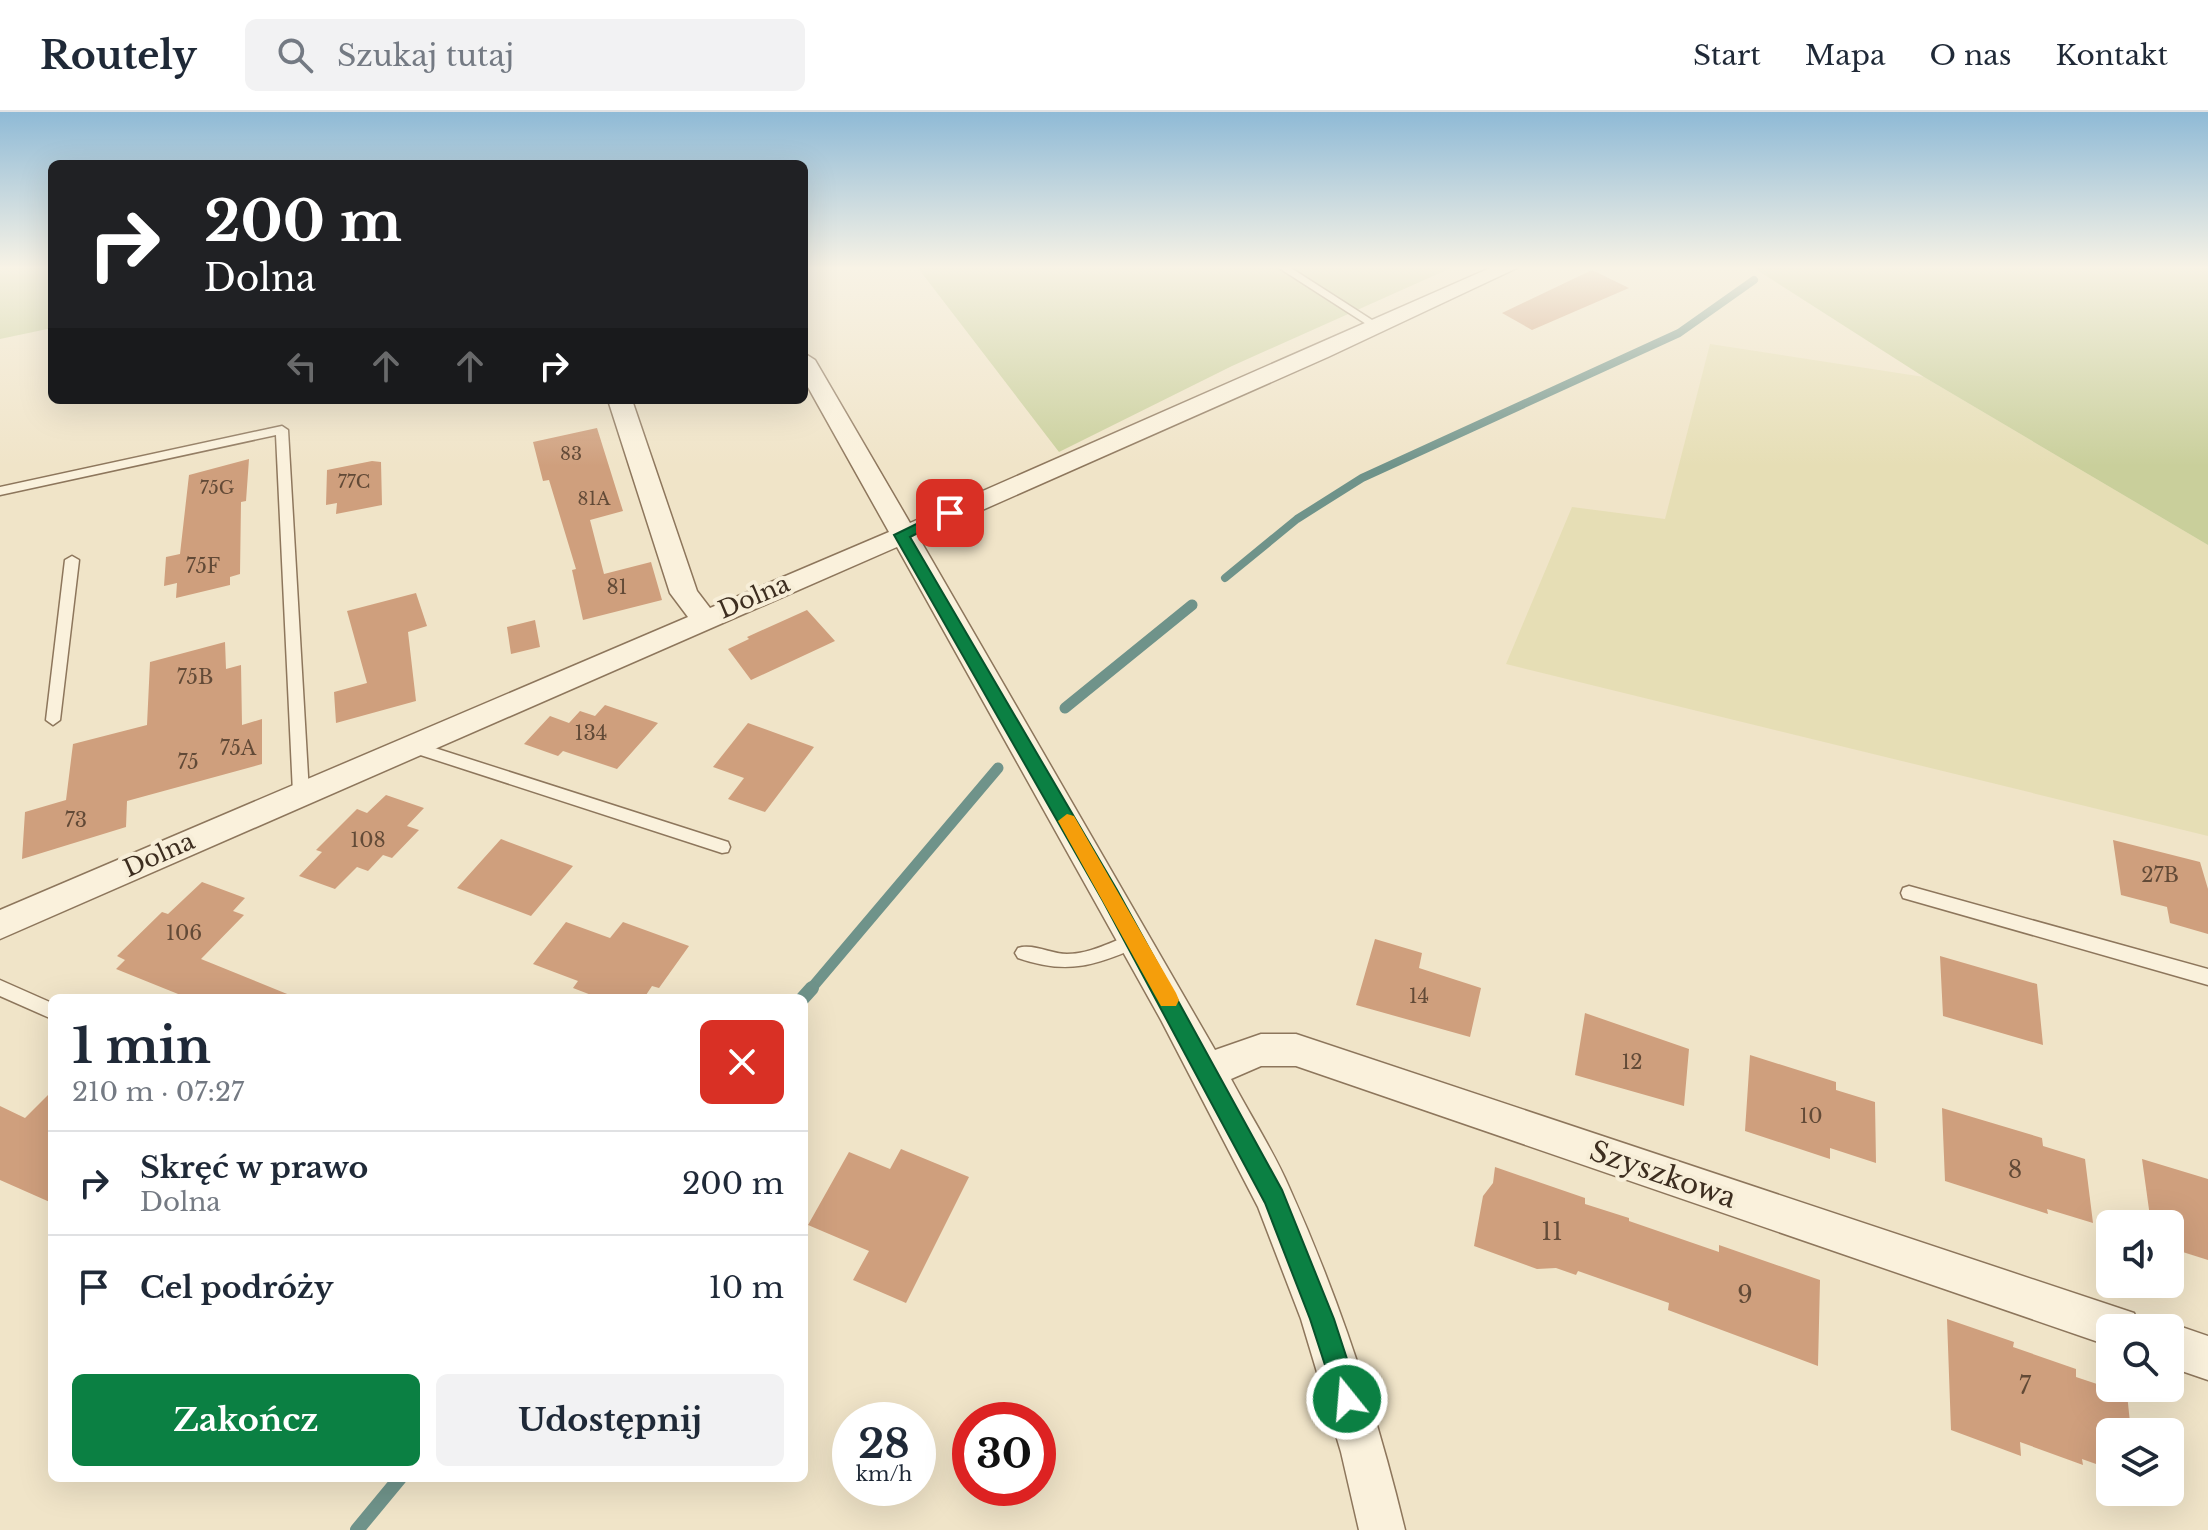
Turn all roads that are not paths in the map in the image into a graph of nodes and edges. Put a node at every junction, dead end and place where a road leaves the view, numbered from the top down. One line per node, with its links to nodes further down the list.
1 (1362, 334): 5 (street, Dolna)
2 (808, 367): 5 (street)
3 (621, 404): 7 (street)
4 (0, 491): 10 (lane)
5 (901, 535): 7 (street, Dolna); 14 (street)
6 (72, 560): 8 (lane)
7 (703, 618): 9 (street, Dolna)
8 (53, 720)
9 (409, 745): 10 (street, Dolna); 11 (lane)
10 (301, 793): 13 (street, Dolna)
11 (722, 847)
12 (1909, 893): 16 (lane)
13 (0, 925)
14 (1134, 941): 15 (lane); 19 (street)
15 (1024, 953)
16 (2208, 977)
17 (0, 988): 18 (lane)
18 (48, 1009)
19 (1208, 1073): 20 (street, Szyszkowa); 23 (street)
20 (2096, 1320)
21 (2184, 1350): 22 (street)
22 (2208, 1358)
23 (1382, 1530)

